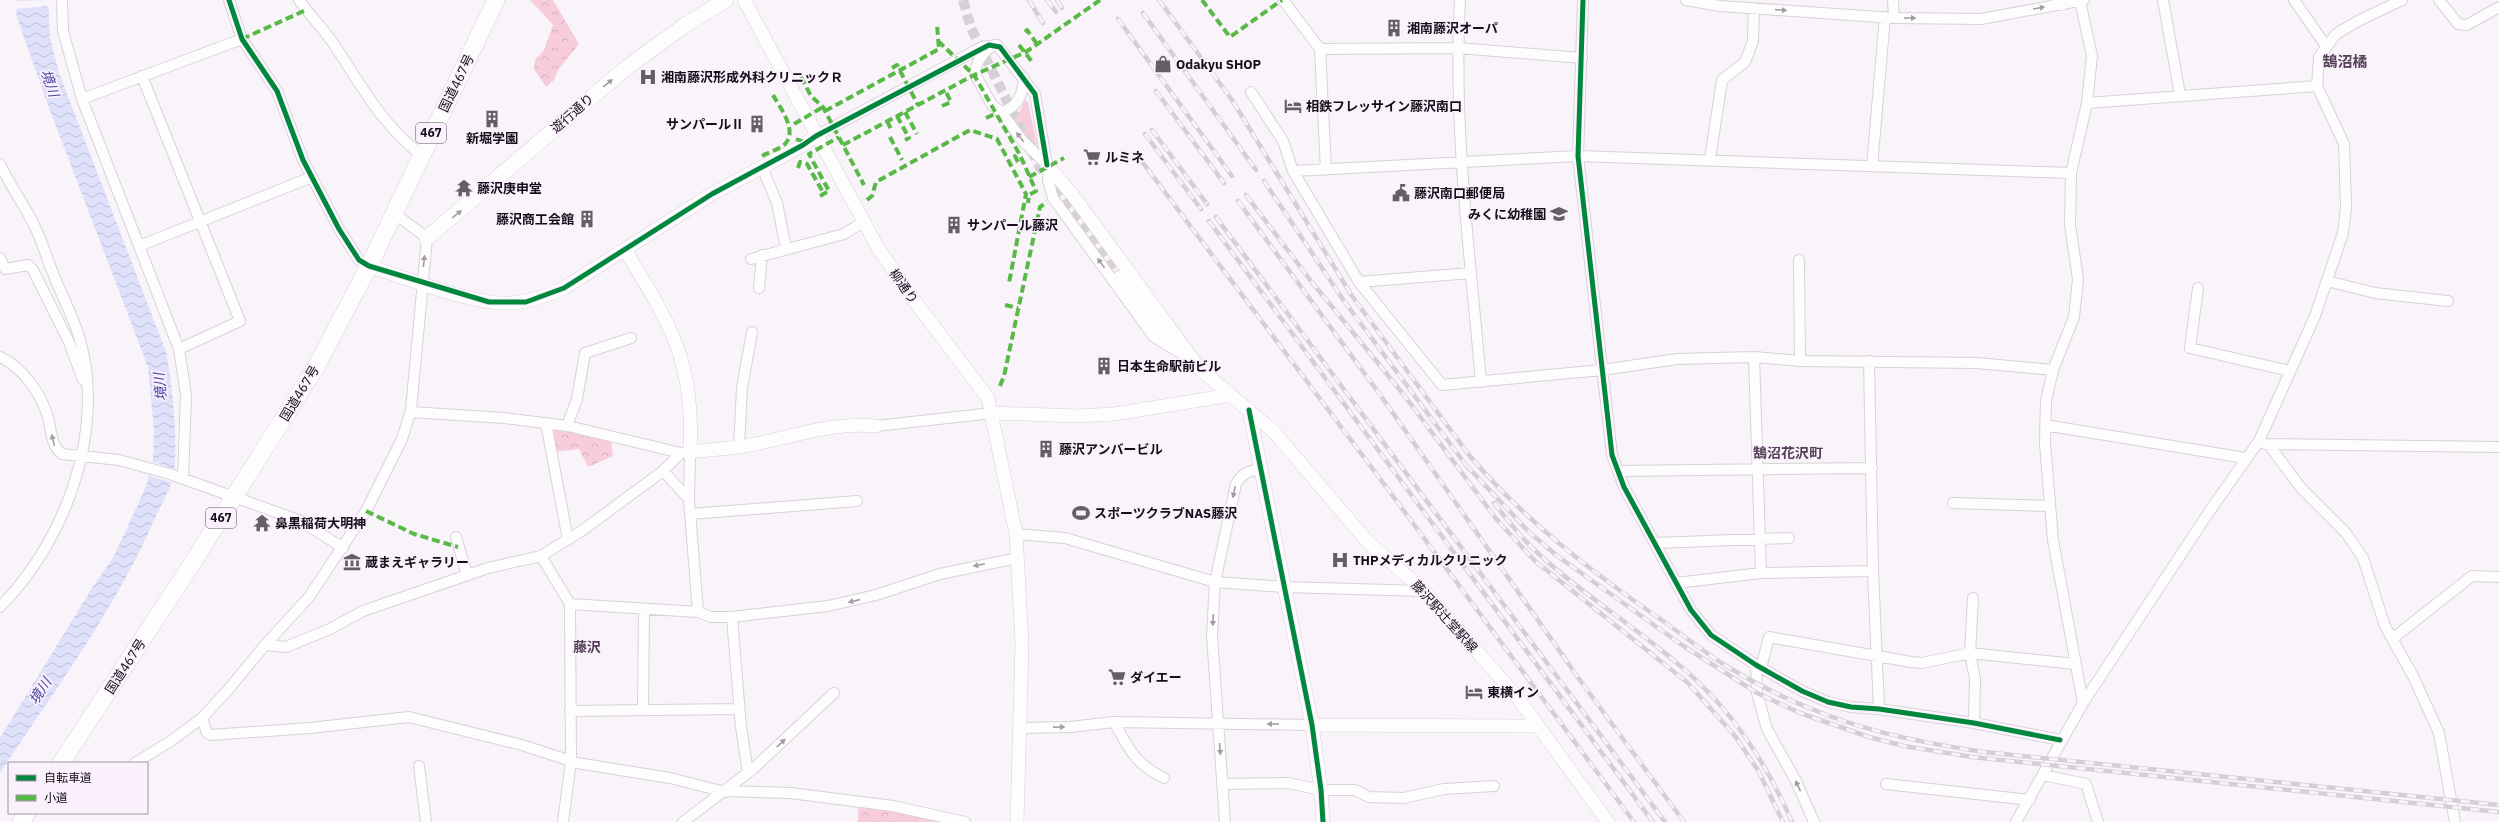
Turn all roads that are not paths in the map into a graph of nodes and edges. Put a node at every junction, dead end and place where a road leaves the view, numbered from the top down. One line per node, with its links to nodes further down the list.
1 (62, 0): 32 (street)
2 (229, 0): 21 (street)
3 (299, 0): 36 (street)
4 (494, 0): 36 (highway, 国道467号 / 467)
5 (726, 0): 51 (main road, 遊行通り, one-way to 5)
6 (744, 0): 35 (street)
7 (1283, 0): 25 (street)
8 (1460, 0): 24 (street)
9 (1583, 0): 26 (street)
10 (1686, 0): 18 (street)
11 (1893, 0): 20 (street)
12 (2082, 0): 17 (street); 33 (street)
13 (2163, 0): 31 (street)
14 (2294, 0): 23 (street)
15 (2402, 0): 23 (street)
16 (2439, 0): 19 (street)
17 (2059, 2): 20 (street, one-way to 17)
18 (1750, 5): 20 (street, one-way to 20); 38 (street)
19 (2499, 7)
20 (1889, 17): 42 (street)
21 (242, 39): 27 (street); 47 (street)
22 (994, 45): 28 (street); 34 (street); 35 (street)
23 (2326, 46): 29 (street)
24 (1458, 48): 25 (street); 26 (street); 39 (street)
25 (1320, 49): 44 (street)
26 (1582, 58): 37 (street)
27 (142, 76): 32 (street); 49 (street)
28 (1024, 78): 34 (street); 41 (street)
29 (2317, 86): 31 (street); 62 (street)
30 (1251, 92): 45 (street)
31 (2180, 95): 33 (street)
32 (82, 99): 52 (street)
33 (2086, 103): 46 (street)
34 (1002, 112): 41 (street, one-way to 34)
35 (814, 132): 43 (street); 50 (street, 柳通り)
36 (421, 155): 48 (highway, 国道467号 / 467)
37 (1578, 156): 38 (street); 39 (street); 77 (street)
38 (1710, 159): 42 (street)
39 (1461, 162): 44 (street); 60 (street)
40 (0, 164): 81 (street)
41 (1048, 166): 70 (street, one-way to 41); 74 (street, 藤沢駅辻堂駅線)
42 (1872, 166): 46 (street)
43 (762, 167): 53 (street); 54 (street)
44 (1326, 170): 45 (street)
45 (1293, 171): 63 (street)
46 (2071, 173): 78 (street)
47 (312, 177): 49 (street); 59 (street)
48 (394, 213): 51 (street); 59 (highway, 国道467号 / 467)
49 (201, 222): 52 (street); 71 (street)
50 (863, 222): 53 (street); 85 (street, 柳通り)
51 (427, 238): 64 (street, one-way to 51)
52 (139, 246): 71 (street)
53 (786, 248): 55 (street)
54 (624, 250): 64 (street); 93 (street)
55 (762, 256): 57 (street); 65 (street)
56 (0, 258): 81 (street)
57 (750, 259)
58 (1799, 260): 75 (street)
59 (369, 266): 64 (street); 102 (highway, 国道467号 / 467)
60 (1471, 273): 63 (street); 80 (street)
61 (1119, 276): 70 (street)
62 (2327, 281): 67 (street); 79 (street)
63 (1359, 282): 80 (street)
64 (422, 283): 84 (street)
65 (759, 288)
66 (2198, 288): 79 (street)
67 (2448, 301)
68 (752, 332): 91 (street)
69 (631, 338): 88 (street)
70 (1172, 348): 74 (street)
71 (179, 349): 101 (street)
72 (0, 356): 94 (street, one-way to 72)
73 (1754, 357): 75 (street); 77 (street); 98 (street)
74 (1194, 361): 82 (street, 藤沢駅辻堂駅線)
75 (1800, 361): 76 (street)
76 (1869, 361): 78 (street); 96 (street)
77 (1602, 370): 80 (street); 100 (street)
78 (2053, 370): 87 (street)
79 (2290, 372): 90 (street)
80 (1481, 382)
81 (86, 389): 94 (street)
82 (1230, 395): 83 (street, 藤沢駅辻堂駅線); 85 (street)
83 (1249, 410): 97 (street); 124 (street, 藤沢駅辻堂駅線)
84 (411, 412): 86 (street); 114 (street)
85 (992, 413): 89 (street); 108 (street, 柳通り)
86 (546, 423): 88 (street); 112 (street)
87 (2045, 425): 95 (street); 106 (street)
88 (567, 426): 93 (street)
89 (876, 426): 91 (street)
90 (2264, 443): 92 (street); 95 (street); 131 (street)
91 (739, 447): 93 (street)
92 (2499, 447)
93 (685, 452): 99 (street); 103 (street)
94 (83, 456): 101 (street); 127 (street)
95 (2245, 458): 138 (street)
96 (1872, 468): 98 (street); 117 (street)
97 (1261, 469): 121 (street, one-way to 121); 123 (street)
98 (1758, 469): 100 (street); 111 (street)
99 (663, 471): 103 (street); 112 (street)
100 (1618, 471): 113 (street)
101 (183, 478): 102 (street)
102 (235, 498): 114 (street); 151 (highway, 国道467号 / 467)
103 (689, 499): 107 (street)
104 (857, 501): 107 (street)
105 (1953, 503): 106 (street)
106 (2049, 506): 135 (street)
107 (690, 514): 129 (street)
108 (1016, 534): 116 (street, 柳通り); 121 (street)
109 (456, 537): 119 (street)
110 (1789, 538): 111 (street)
111 (1760, 539): 113 (street); 118 (street)
112 (568, 540): 115 (street)
113 (1655, 543): 122 (street)
114 (343, 548): 132 (street)
115 (541, 556): 119 (street); 126 (street)
116 (1018, 558): 130 (street, one-way to 130); 149 (street, 柳通り)
117 (1873, 571): 118 (street); 134 (street)
118 (1761, 573): 122 (street)
119 (467, 575): 132 (street)
120 (2499, 577): 131 (street)
121 (1215, 582): 123 (street); 146 (street, one-way to 146)
122 (1676, 582): 136 (street)
123 (1284, 587): 124 (street); 147 (street)
124 (1424, 591): 148 (street, 藤沢駅辻堂駅線)
125 (1973, 598): 133 (street)
126 (570, 604): 128 (street); 142 (street)
127 (0, 607)
128 (644, 609): 129 (street); 141 (street)
129 (698, 612): 130 (street)
130 (732, 617): 140 (street)
131 (2392, 639): 175 (street)
132 (265, 645): 143 (street)
133 (1970, 653): 134 (street); 135 (street); 145 (street)
134 (1876, 656): 136 (street); 139 (street)
135 (2075, 664): 138 (street)
136 (1758, 667): 139 (street); 172 (street, one-way to 136)
137 (834, 693): 155 (street, one-way to 137)
138 (2083, 703): 150 (street)
139 (1879, 708): 145 (street)
140 (739, 709): 141 (street); 155 (street)
141 (643, 710): 142 (street)
142 (570, 711): 153 (street)
143 (202, 718): 152 (street); 153 (street)
144 (1114, 722): 146 (street); 149 (street, one-way to 144); 157 (street)
145 (1974, 723): 150 (street)
146 (1218, 724): 147 (street, one-way to 146); 158 (street, one-way to 158)
147 (1312, 725): 148 (street); 161 (street)
148 (1538, 726): 171 (street, 藤沢駅辻堂駅線)
149 (1020, 728): 168 (street, 柳通り)
150 (2058, 745): 156 (street)
151 (62, 762)
152 (137, 762)
153 (571, 762): 162 (street); 165 (street)
154 (419, 766): 164 (street)
155 (750, 771): 162 (street)
156 (2043, 775): 163 (street); 174 (street)
157 (1164, 778)
158 (1222, 784): 161 (street); 169 (street)
159 (1886, 784): 163 (street)
160 (1494, 786): 161 (street)
161 (1321, 790): 170 (street)
162 (726, 791): 166 (street); 167 (street)
163 (2030, 800): 173 (street)
164 (426, 822)
165 (563, 822)
166 (683, 822)
167 (965, 822)
168 (1017, 822)
169 (1225, 822)
170 (1323, 822)
171 (1608, 822)
172 (1814, 822)
173 (2016, 822)
174 (2098, 822)
175 (2455, 822)

